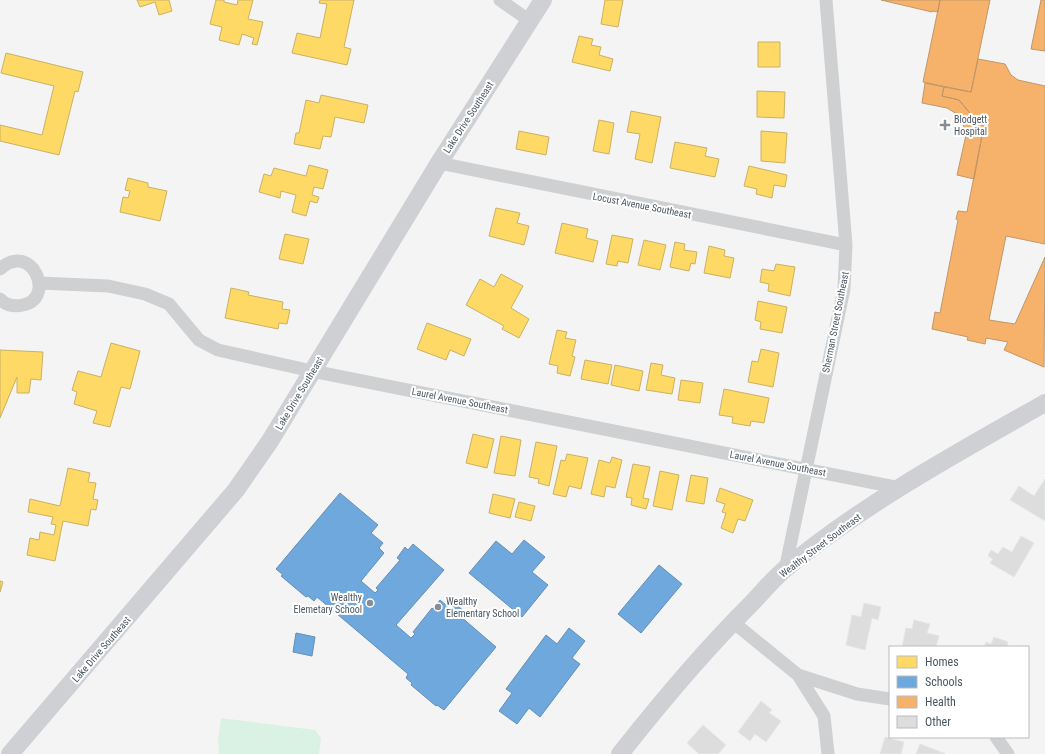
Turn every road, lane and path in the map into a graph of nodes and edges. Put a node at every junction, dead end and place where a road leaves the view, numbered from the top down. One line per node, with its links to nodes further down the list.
1 (500, 0): 4 (street)
2 (543, 0): 4 (main road, Lake Drive Southeast)
3 (826, 0): 6 (street, Sherman Street Southeast)
4 (530, 20): 5 (main road, Lake Drive Southeast)
5 (439, 163): 6 (street, Locust Avenue Southeast); 10 (main road, Lake Drive Southeast)
6 (846, 246): 12 (street, Sherman Street Southeast)
7 (0, 269): 8 (street)
8 (39, 283): 9 (street); 10 (street, Laurel Avenue Southeast)
9 (0, 299)
10 (312, 371): 12 (street, Laurel Avenue Southeast); 19 (main road, Lake Drive Southeast)
11 (1045, 403): 13 (main road, Wealthy Street Southeast)
12 (806, 468): 13 (street, Laurel Avenue Southeast); 14 (street, Sherman Street Southeast)
13 (900, 488): 14 (main road, Wealthy Street Southeast)
14 (785, 570): 15 (main road, Wealthy Street Southeast)
15 (733, 622): 16 (street); 20 (main road, Wealthy Street Southeast)
16 (798, 675): 17 (street); 21 (street)
17 (889, 699)
18 (997, 738): 22 (street)
19 (10, 754)
20 (620, 754)
21 (828, 754)
22 (1008, 754)

